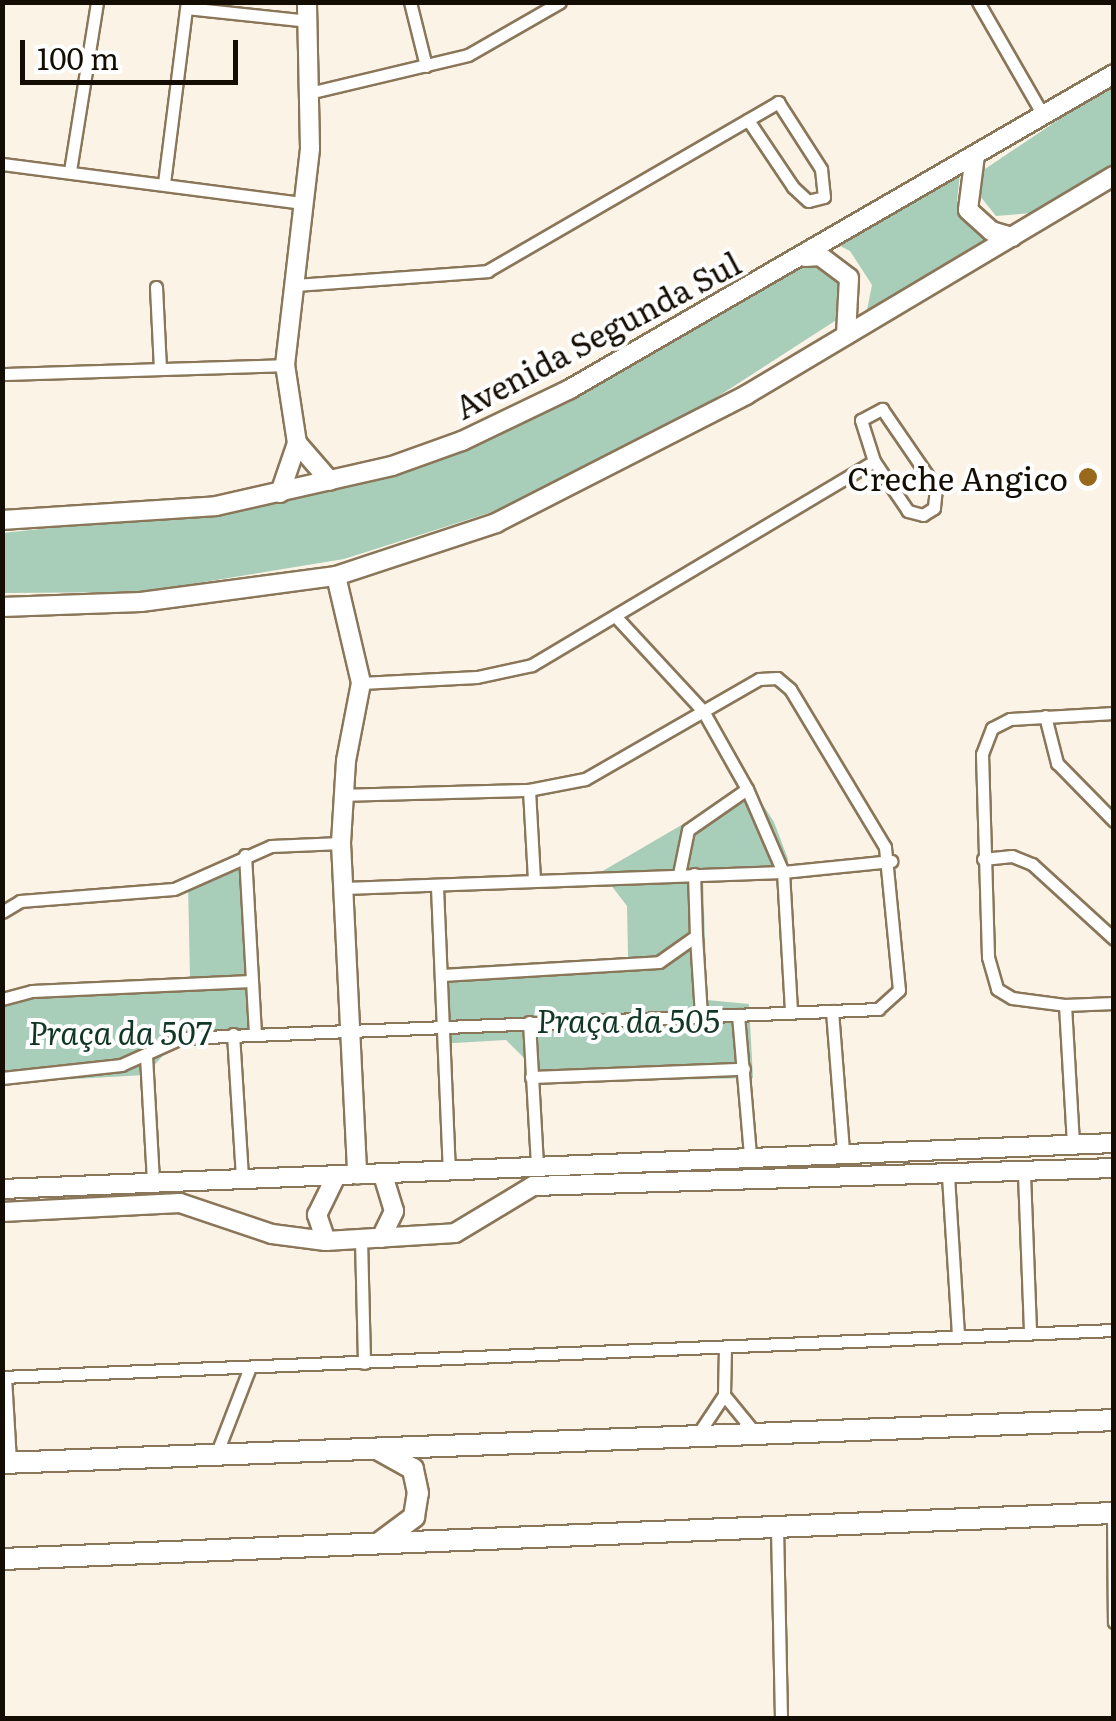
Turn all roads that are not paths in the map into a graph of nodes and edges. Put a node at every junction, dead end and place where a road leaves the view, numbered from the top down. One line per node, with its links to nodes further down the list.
1 (96, 2): 14 (street)
2 (410, 2): 7 (street)
3 (560, 2): 7 (street)
4 (978, 2): 10 (street)
5 (187, 5): 6 (street); 16 (street)
6 (307, 12): 9 (street)
7 (426, 66): 9 (street)
8 (1114, 74): 10 (street, Avenida Segunda Sul)
9 (313, 92): 17 (street)
10 (1044, 117): 12 (street, Avenida Segunda Sul)
11 (748, 120): 11 (street); 20 (street)
12 (975, 155): 18 (street); 19 (street, Avenida Segunda Sul)
13 (2, 164): 14 (street)
14 (70, 171): 16 (street)
15 (1114, 176): 18 (street)
16 (164, 183): 17 (street)
17 (303, 203): 20 (street)
18 (1012, 237): 22 (street)
19 (804, 258): 22 (street); 28 (street, Avenida Segunda Sul)
20 (294, 285): 23 (street)
21 (156, 287): 24 (street)
22 (846, 334): 31 (street)
23 (285, 364): 24 (street); 26 (street)
24 (160, 368): 25 (street)
25 (2, 374)
26 (296, 444): 28 (street); 29 (street)
27 (874, 462): 27 (street); 33 (street)
28 (330, 481): 29 (street, Avenida Segunda Sul)
29 (280, 494): 30 (street, Avenida Segunda Sul)
30 (2, 520)
31 (336, 576): 32 (street); 34 (street)
32 (2, 607)
33 (617, 618): 34 (street); 35 (street)
34 (362, 683): 40 (street)
35 (703, 711): 38 (street); 39 (street); 45 (street)
36 (1114, 713): 37 (street)
37 (1045, 716): 41 (street); 44 (street)
38 (529, 790): 40 (street); 49 (street)
39 (747, 790): 46 (street); 47 (street)
40 (343, 796): 42 (street)
41 (1114, 821)
42 (341, 843): 43 (street); 50 (street)
43 (246, 855): 52 (street); 56 (street)
44 (983, 859): 54 (street); 59 (street)
45 (890, 861): 46 (street); 60 (street)
46 (783, 872): 48 (street); 61 (street)
47 (679, 874): 48 (street); 49 (street)
48 (694, 874): 53 (street)
49 (534, 880): 51 (street)
50 (344, 888): 51 (street); 66 (street)
51 (437, 888): 55 (street)
52 (2, 912)
53 (696, 936): 55 (street); 63 (street)
54 (1114, 939)
55 (442, 975): 65 (street)
56 (251, 982): 57 (street); 67 (street)
57 (2, 998)
58 (1114, 1002): 59 (street)
59 (1065, 1005): 74 (street)
60 (832, 1011): 61 (street); 76 (street)
61 (790, 1012): 62 (street)
62 (738, 1015): 63 (street); 70 (street)
63 (701, 1016): 64 (street)
64 (529, 1022): 65 (street); 71 (street)
65 (444, 1026): 66 (street); 80 (street)
66 (350, 1031): 67 (street); 83 (street)
67 (255, 1033): 68 (street)
68 (233, 1034): 69 (street); 87 (street)
69 (146, 1056): 72 (street); 88 (street)
70 (744, 1069): 71 (street); 77 (street)
71 (531, 1077): 78 (street)
72 (2, 1078)
73 (1114, 1143): 74 (street)
74 (1073, 1144): 75 (street)
75 (918, 1149): 76 (street); 85 (street)
76 (843, 1151): 77 (street)
77 (750, 1155): 78 (street)
78 (537, 1166): 80 (street)
79 (1114, 1168): 82 (street)
80 (449, 1170): 81 (street)
81 (383, 1174): 83 (street); 91 (street)
82 (1024, 1174): 86 (street); 95 (street)
83 (357, 1175): 84 (street)
84 (336, 1176): 87 (street); 93 (street)
85 (917, 1176): 86 (street); 91 (street)
86 (948, 1176): 96 (street)
87 (242, 1179): 88 (street)
88 (153, 1183): 89 (street)
89 (2, 1189)
90 (2, 1212): 93 (street)
91 (381, 1238): 92 (street)
92 (361, 1239): 93 (street); 98 (street)
93 (326, 1241)
94 (1114, 1330): 95 (street)
95 (1030, 1333): 96 (street)
96 (958, 1336): 97 (street)
97 (725, 1347): 98 (street); 101 (street)
98 (364, 1363): 99 (street)
99 (250, 1367): 100 (street); 106 (street)
100 (4, 1377): 107 (street)
101 (724, 1395): 103 (street); 104 (street)
102 (1114, 1420): 103 (highway)
103 (756, 1434): 104 (highway)
104 (695, 1437): 105 (highway)
105 (376, 1449): 106 (highway); 110 (highway)
106 (216, 1455): 107 (highway)
107 (6, 1462)
108 (1113, 1513): 109 (highway); 112 (street)
109 (777, 1527): 110 (highway); 113 (street)
110 (378, 1544): 111 (highway)
111 (2, 1559)
112 (1114, 1622)
113 (781, 1718)

